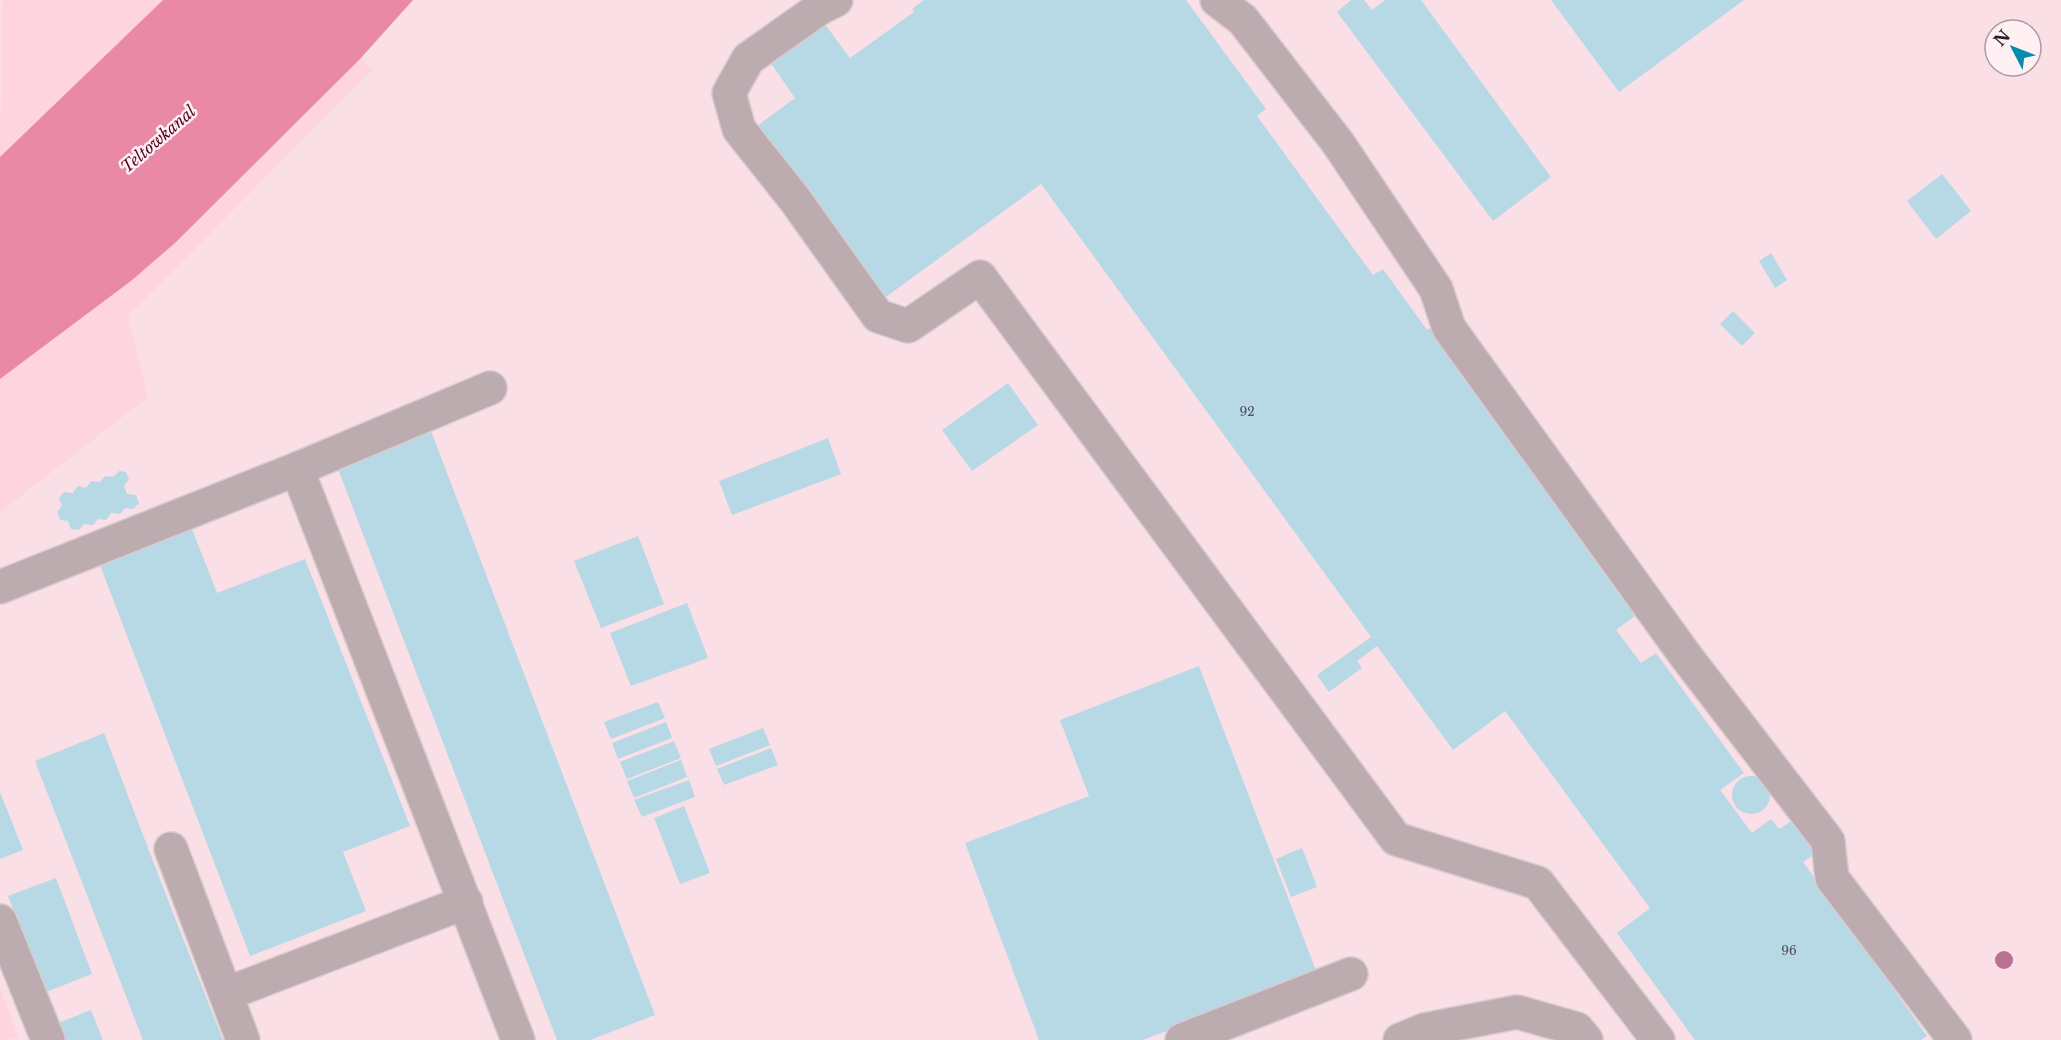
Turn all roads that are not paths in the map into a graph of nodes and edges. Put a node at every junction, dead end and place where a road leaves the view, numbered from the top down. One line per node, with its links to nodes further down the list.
1 (836, 0): 17 (lane)
2 (1217, 0): 18 (lane)
3 (490, 388): 4 (lane)
4 (297, 469): 5 (lane); 7 (lane)
5 (0, 587)
6 (171, 849): 10 (lane)
7 (466, 902): 10 (lane); 13 (lane)
8 (0, 921): 11 (lane)
9 (1351, 974): 14 (lane)
10 (225, 994): 12 (lane)
11 (48, 1040)
12 (243, 1040)
13 (518, 1040)
14 (1182, 1040)
15 (1400, 1040): 16 (lane)
16 (1586, 1040)
17 (1658, 1040)
18 (1955, 1040)

